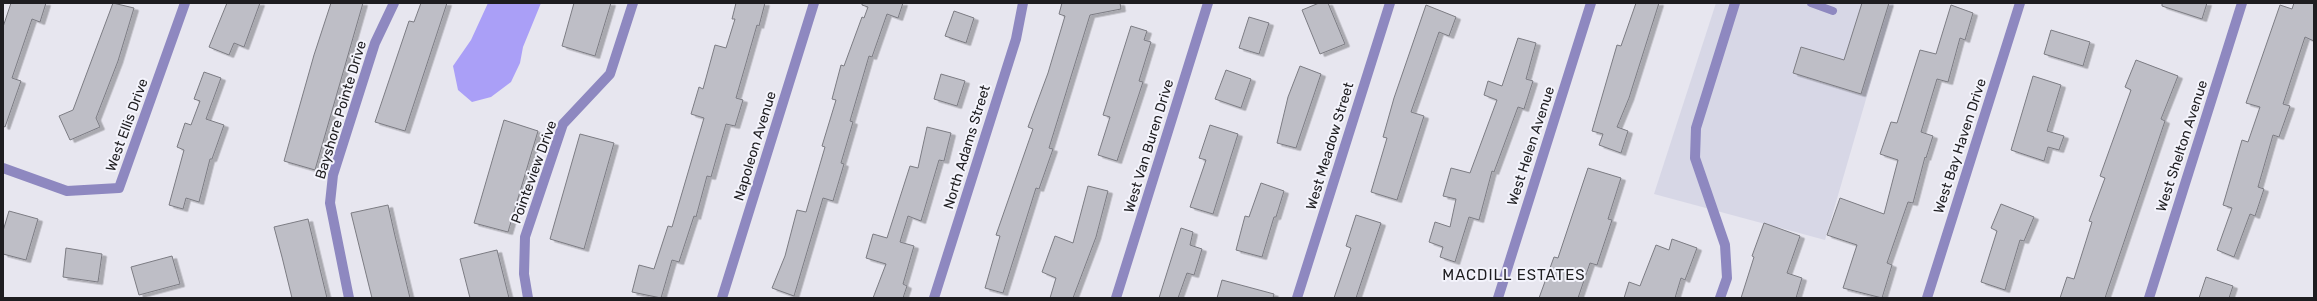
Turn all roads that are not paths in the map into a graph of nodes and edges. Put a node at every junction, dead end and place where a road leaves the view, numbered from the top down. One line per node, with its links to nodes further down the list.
1 (185, 3): 14 (street, West Ellis Drive)
2 (394, 3): 15 (street, Bayshore Pointe Drive)
3 (633, 3): 16 (street, Pointeview Drive)
4 (814, 3): 17 (street, Napoleon Avenue)
5 (1023, 3): 18 (street, North Adams Street)
6 (1208, 3): 19 (street, West Van Buren Drive)
7 (1390, 3): 20 (street, West Meadow Street)
8 (1591, 3): 21 (street, West Helen Avenue)
9 (1735, 3): 22 (street)
10 (1811, 3): 13 (lane)
11 (2020, 3): 23 (street, West Bay Haven Drive)
12 (2242, 3): 24 (street, West Shelton Avenue)
13 (1833, 11)
14 (3, 168)
15 (349, 298)
16 (528, 298)
17 (722, 298)
18 (934, 298)
19 (1116, 298)
20 (1297, 298)
21 (1498, 298)
22 (1720, 298)
23 (1927, 298)
24 (2149, 298)

